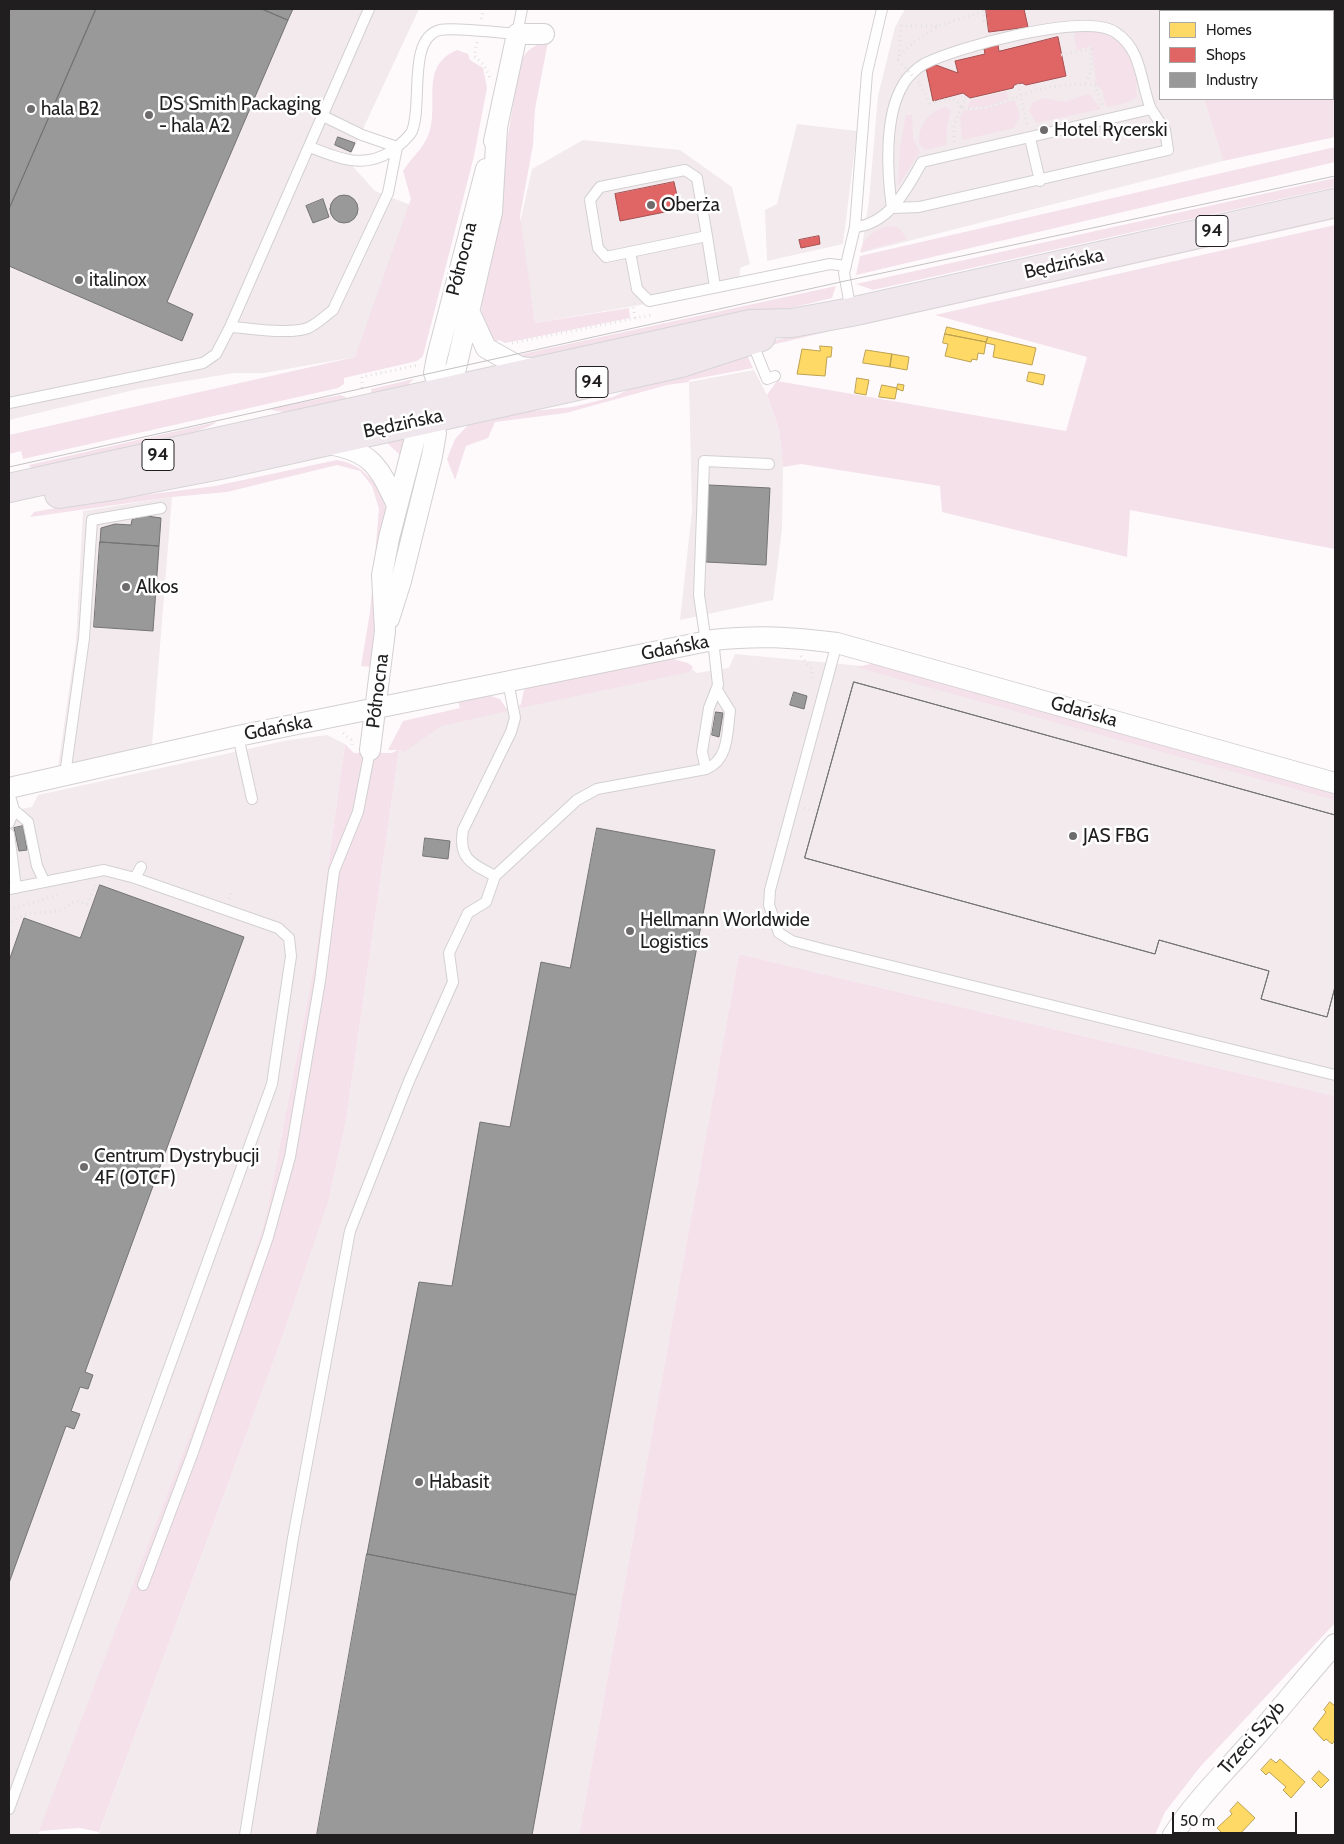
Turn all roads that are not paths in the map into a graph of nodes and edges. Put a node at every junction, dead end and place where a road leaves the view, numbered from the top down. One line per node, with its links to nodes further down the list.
1 (369, 9): 7 (lane)
2 (522, 9): 4 (lane)
3 (882, 9): 15 (lane)
4 (517, 34): 5 (street); 8 (street, Północna); 11 (lane)
5 (544, 34)
6 (1151, 109): 9 (lane); 12 (lane); 14 (lane)
7 (323, 116): 10 (lane); 11 (lane)
8 (497, 128): 20 (street, Północna); 27 (street, Północna)
9 (1029, 132): 12 (lane); 14 (lane)
10 (310, 147): 11 (lane); 23 (lane)
11 (397, 147): 23 (lane)
12 (1040, 181): 14 (lane)
13 (1335, 203): 21 (main road, Będzińska / 94)
14 (892, 208): 15 (lane)
15 (855, 227): 18 (lane)
16 (706, 236): 17 (lane); 17 (lane); 19 (lane)
17 (630, 252): 19 (lane)
18 (846, 266): 19 (lane); 21 (lane)
19 (715, 287)
20 (469, 311): 25 (street); 27 (street, Północna)
21 (851, 312): 22 (main road, Będzińska / 94)
22 (792, 323): 24 (main road, Będzińska / 94); 25 (main road, Będzińska / 94)
23 (230, 328): 28 (lane)
24 (752, 342): 26 (lane); 29 (main road, Będzińska / 94)
25 (541, 370): 27 (main road, Będzińska / 94)
26 (775, 376)
27 (441, 391): 29 (street, Północna); 32 (main road, Będzińska / 94)
28 (9, 403)
29 (430, 418): 30 (main road, Będzińska / 94); 34 (street, Północna); 36 (street, Północna)
30 (322, 443): 33 (main road, Będzińska / 94); 34 (street)
31 (769, 464): 37 (lane)
32 (9, 488)
33 (9, 504)
34 (397, 504): 36 (street, Północna)
35 (161, 508): 45 (lane)
36 (385, 631): 41 (street, Północna)
37 (710, 641): 38 (street, Gdańska); 39 (street, Gdańska); 40 (lane)
38 (837, 643): 46 (street, Gdańska); 58 (lane)
39 (508, 681): 41 (street, Gdańska); 54 (lane)
40 (717, 690): 44 (lane); 44 (lane)
41 (376, 708): 42 (street, Gdańska); 43 (street, Północna)
42 (238, 736): 45 (street, Gdańska); 49 (lane)
43 (370, 750): 59 (lane)
44 (706, 769): 54 (lane)
45 (65, 775): 47 (street, Gdańska)
46 (1335, 783)
47 (9, 788)
48 (9, 793): 50 (lane)
49 (252, 799)
50 (14, 810): 51 (lane); 56 (lane)
51 (9, 823)
52 (9, 834): 57 (lane)
53 (141, 867): 55 (lane)
54 (495, 876): 62 (lane)
55 (135, 878): 56 (lane); 61 (lane)
56 (44, 881): 57 (lane)
57 (12, 888)
58 (1335, 1075)
59 (143, 1585)
60 (1335, 1644): 63 (street, Trzeci Szyb)
61 (9, 1808)
62 (245, 1835)
63 (1173, 1835)

